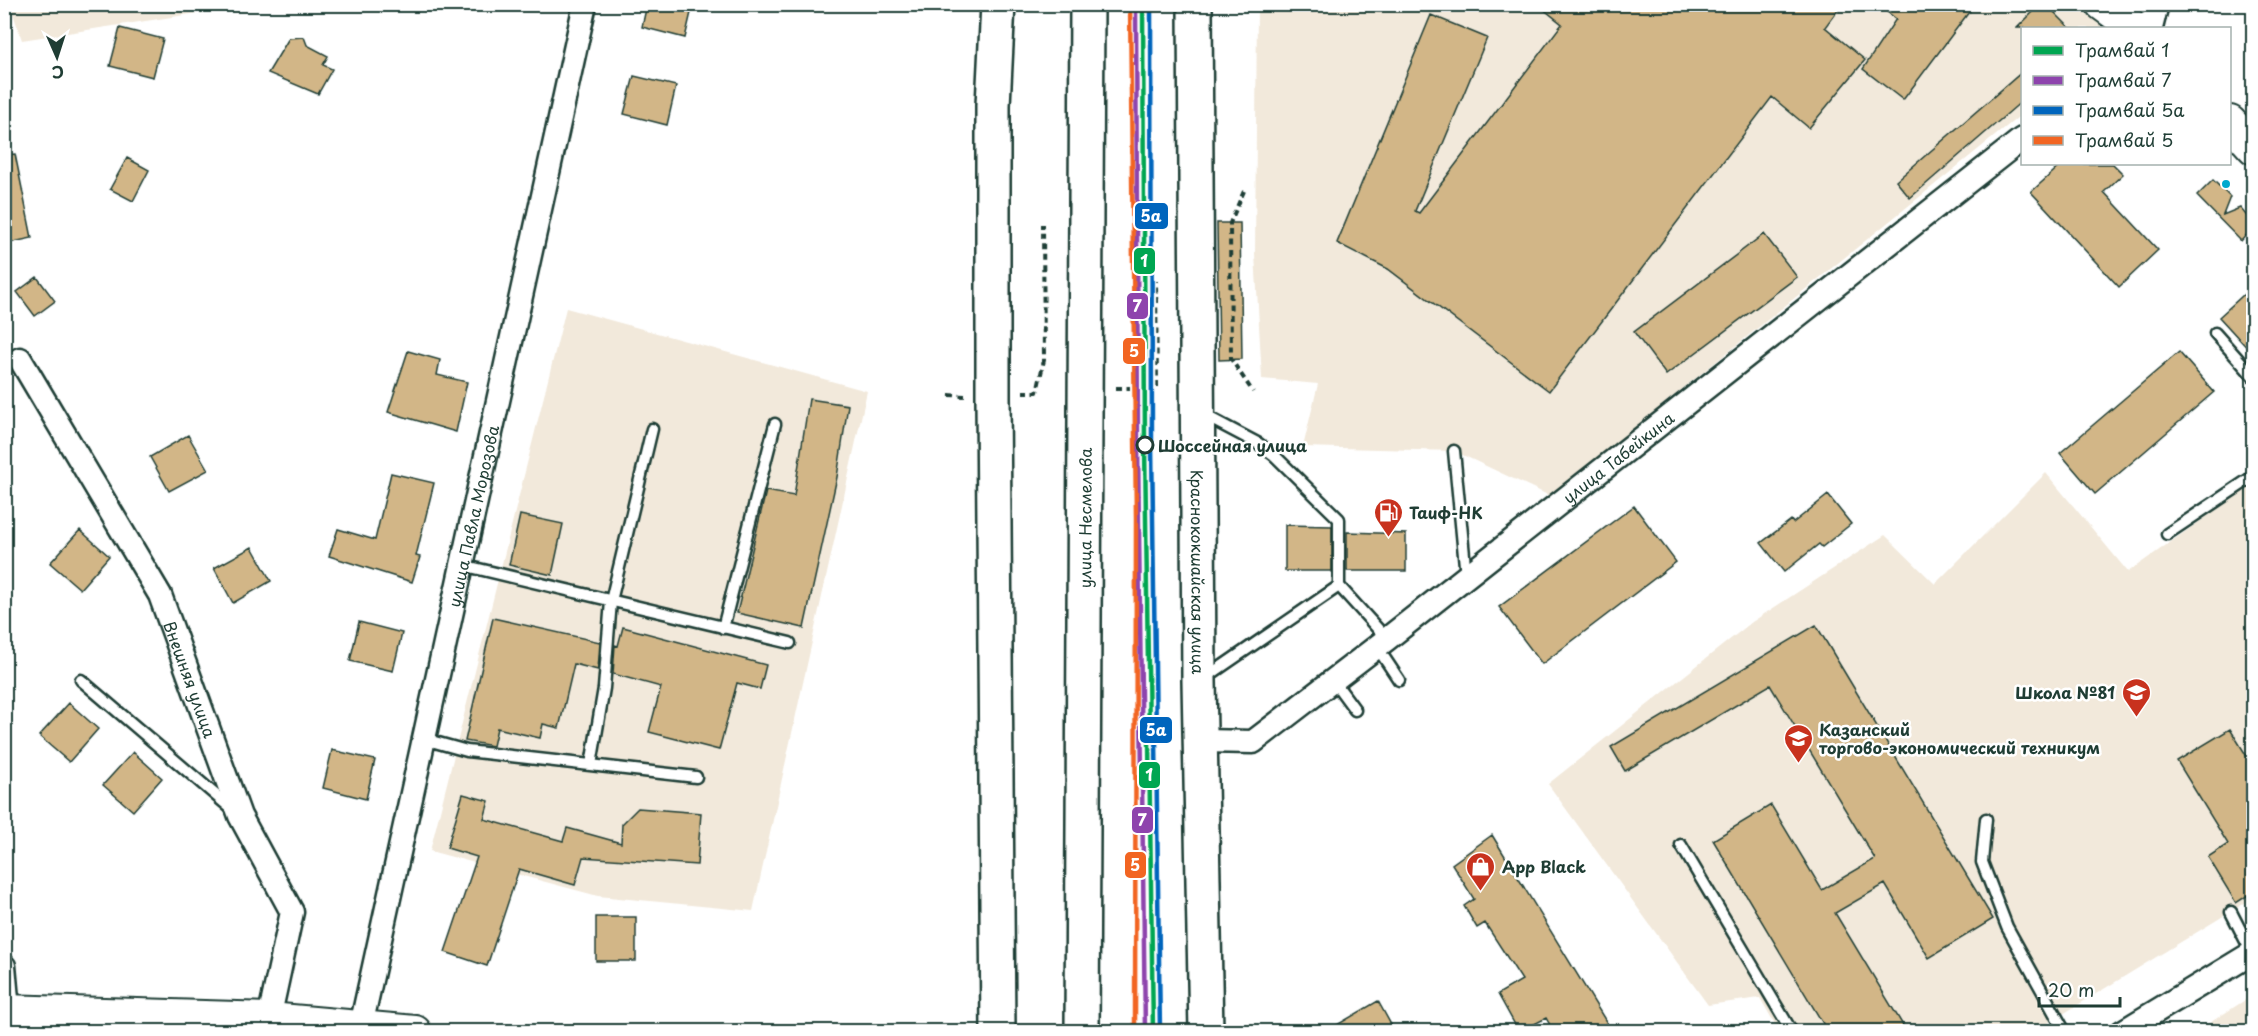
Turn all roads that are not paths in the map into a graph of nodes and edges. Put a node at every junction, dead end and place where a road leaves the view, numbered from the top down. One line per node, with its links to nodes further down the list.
1 (585, 4): 21 (street, улица Павла Морозова)
2 (998, 4): 47 (main road)
3 (1087, 4): 48 (main road, улица Несмелова)
4 (1195, 4): 15 (main road, Краснококшайская улица)
5 (2102, 4): 7 (street)
6 (2157, 4): 8 (street)
7 (2134, 27)
8 (2151, 27)
9 (2231, 124): 11 (street)
10 (2021, 140): 22 (street, улица Табейкина)
11 (2253, 148)
12 (2215, 333): 14 (lane)
13 (20, 359): 37 (street, Внешняя улица)
14 (2253, 377)
15 (1199, 412): 23 (lane); 31 (main road, Краснококшайская улица)
16 (775, 424): 25 (lane)
17 (652, 429): 24 (lane)
18 (1454, 451): 22 (lane)
19 (2253, 476): 20 (lane)
20 (2167, 534)
21 (462, 565): 24 (lane); 33 (street, улица Павла Морозова)
22 (1467, 577): 27 (street, улица Табейкина)
23 (1339, 586): 27 (lane); 31 (lane)
24 (611, 601): 25 (lane); 35 (lane)
25 (723, 628): 26 (lane)
26 (790, 643)
27 (1382, 643): 29 (street, улица Табейкина); 30 (lane)
28 (81, 680): 37 (lane)
29 (1333, 680): 32 (lane); 34 (street, улица Табейкина)
30 (1399, 680)
31 (1199, 681): 34 (main road, Краснококшайская улица)
32 (1355, 710)
33 (424, 739): 35 (lane); 45 (street, улица Павла Морозова)
34 (1202, 741): 49 (main road, Краснококшайская улица)
35 (591, 765): 36 (lane)
36 (696, 777)
37 (240, 816): 44 (street, Внешняя улица)
38 (1986, 819): 51 (lane)
39 (1680, 845): 50 (lane)
40 (2231, 912): 41 (lane)
41 (2253, 952): 52 (street)
42 (4, 966): 43 (street)
43 (6, 1010): 44 (street)
44 (269, 1019): 45 (street)
45 (360, 1026): 46 (street)
46 (415, 1032)
47 (998, 1032)
48 (1082, 1032)
49 (1206, 1032)
50 (1792, 1032)
51 (2065, 1032)
52 (2122, 1032)

